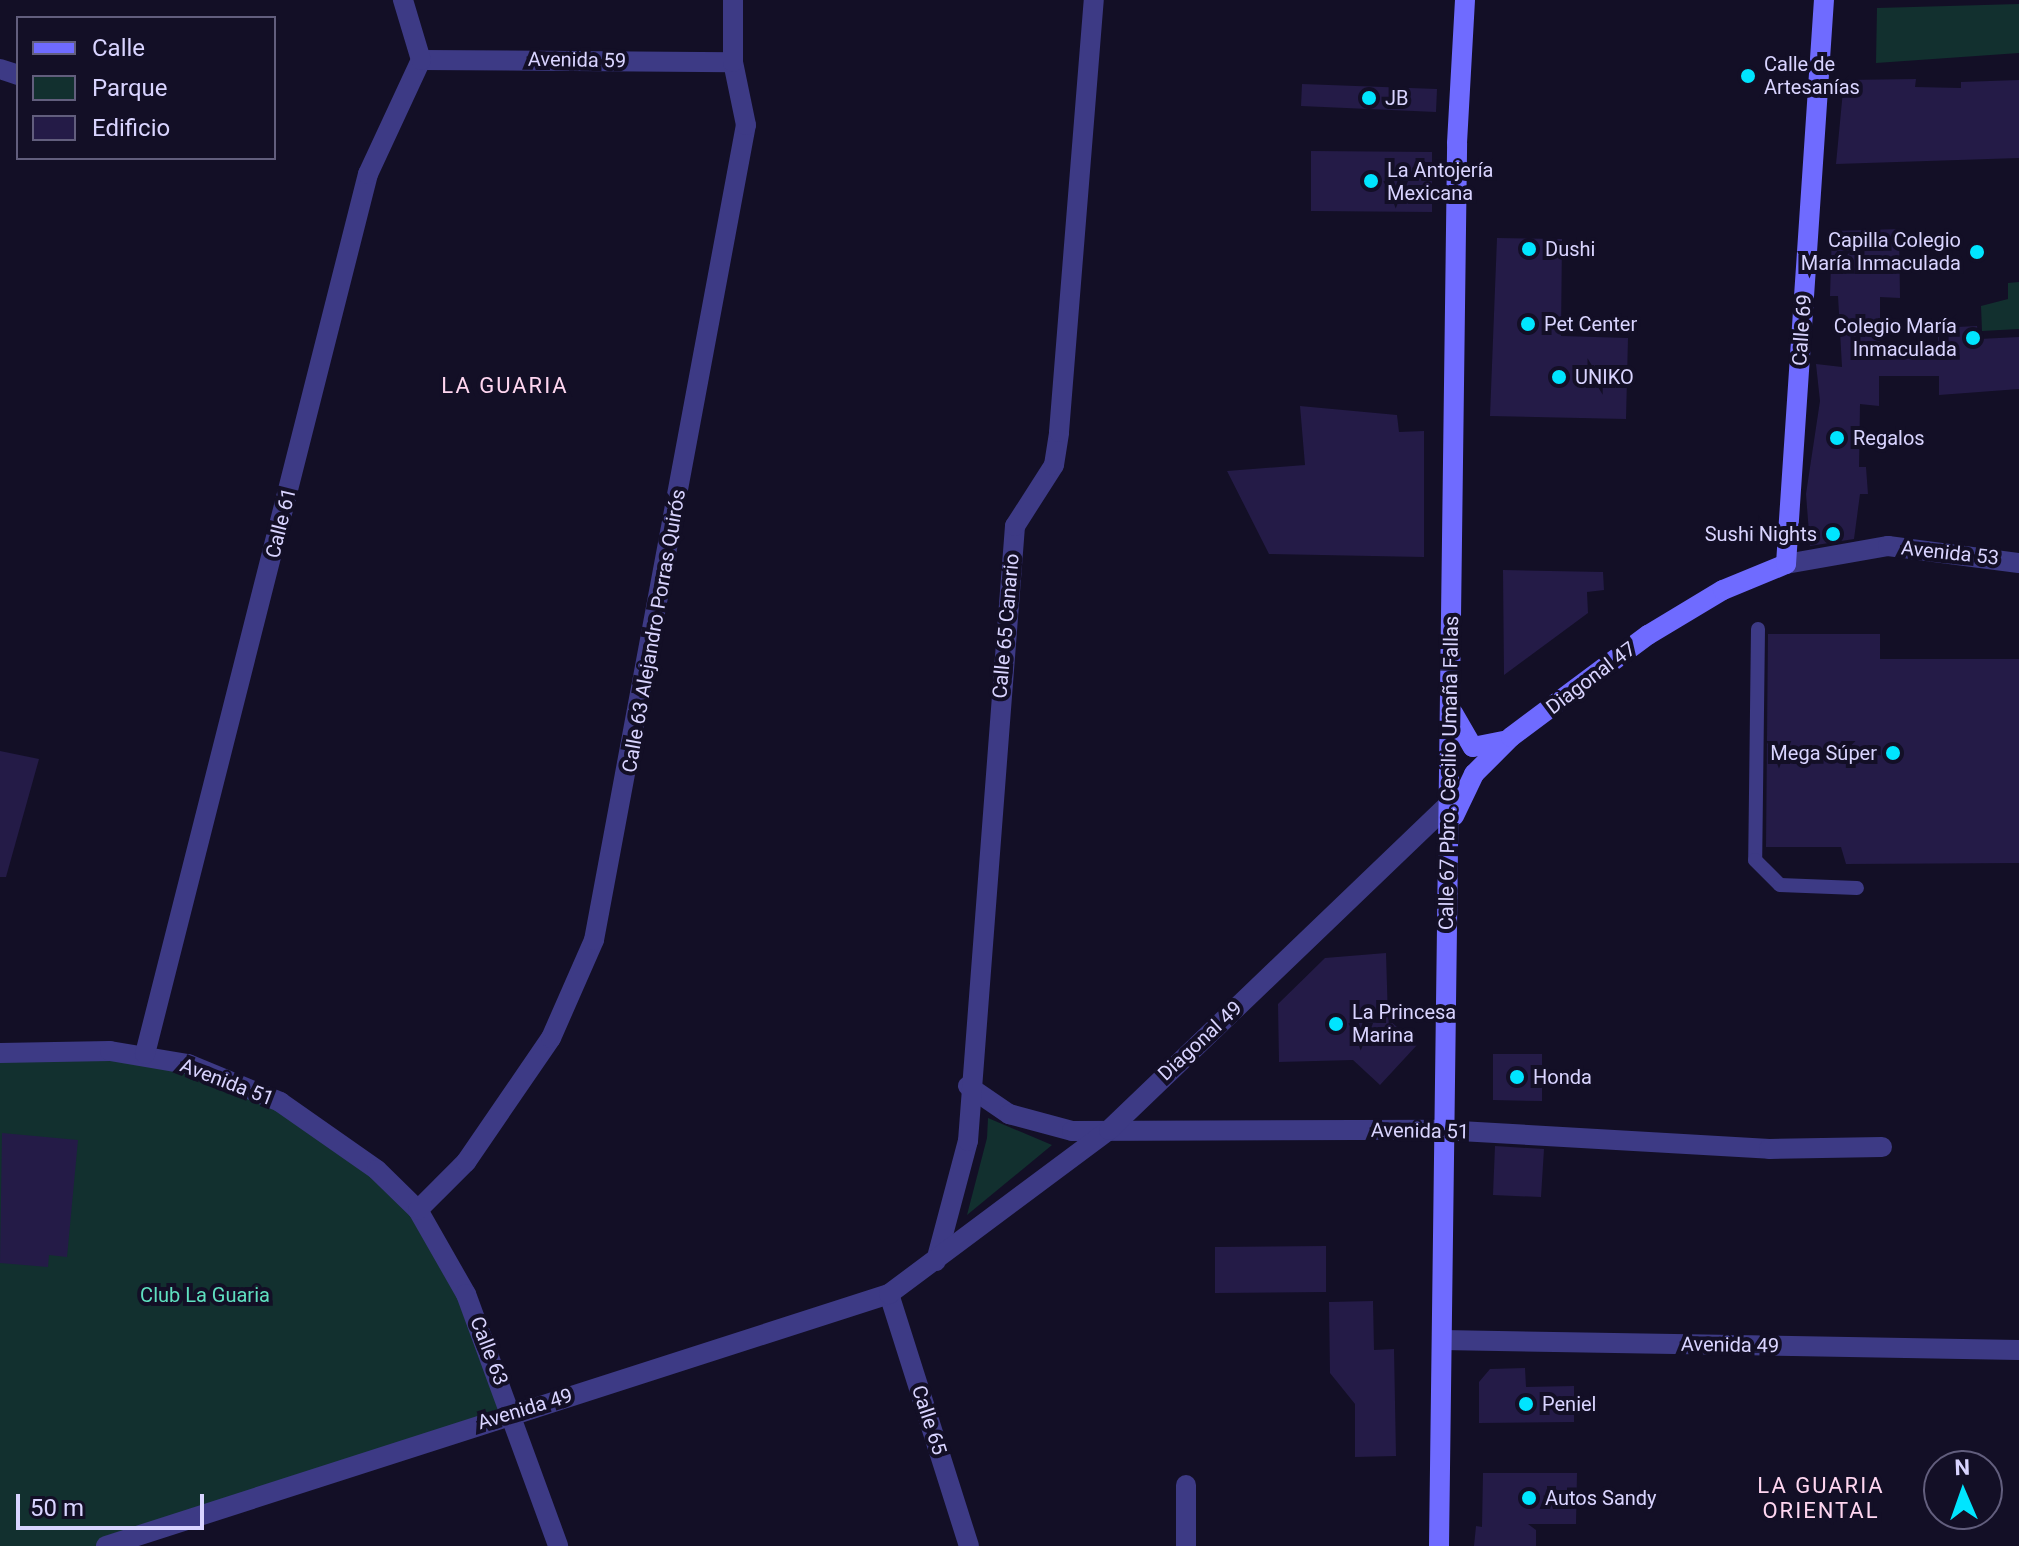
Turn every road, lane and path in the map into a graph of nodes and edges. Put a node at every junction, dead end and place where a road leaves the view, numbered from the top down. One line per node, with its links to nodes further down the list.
1 (403, 0): 6 (street)
2 (733, 0): 7 (street, Calle 63 Alejandro Porras Quirós)
3 (1094, 0): 18 (street, Calle 65 Canario)
4 (1465, 0): 11 (main road, Calle 67 Pbro. Cecilio Umaña Fallas)
5 (1824, 0): 9 (main road, Calle 69)
6 (421, 60): 7 (street, Avenida 59); 17 (street, Calle 61)
7 (733, 62): 22 (street, Calle 63 Alejandro Porras Quirós)
8 (2019, 563): 9 (street, Avenida 53)
9 (1786, 564): 12 (main road, Diagonal 47)
10 (1758, 629): 15 (lane)
11 (1451, 708): 12 (main road); 13 (main road, Calle 67 Pbro. Cecilio Umaña Fallas)
12 (1511, 737): 14 (main road, Diagonal 47)
13 (1449, 804): 14 (main road, Calle 67 Pbro. Cecilio Umaña Fallas); 19 (street, Diagonal 49)
14 (1448, 843): 20 (main road, Calle 67 Pbro. Cecilio Umaña Fallas)
15 (1857, 888)
16 (0, 1053): 17 (street, Avenida 51)
17 (145, 1054): 22 (street, Avenida 51)
18 (968, 1086): 19 (street, Avenida 51); 23 (street, Calle 65 Canario)
19 (1109, 1130): 20 (street, Avenida 51); 23 (street, Diagonal 49)
20 (1442, 1130): 21 (street, Avenida 51); 25 (main road, Calle 67 Pbro. Cecilio Umaña Fallas)
21 (1882, 1147)
22 (418, 1210): 27 (street, Calle 63)
23 (936, 1261): 24 (street, Avenida 49)
24 (889, 1294): 27 (street, Avenida 49); 31 (street, Calle 65)
25 (1442, 1340): 26 (street, Avenida 49); 33 (main road, Calle 67 Pbro. Cecilio Umaña Fallas)
26 (2019, 1350)
27 (512, 1413): 29 (street, Avenida 49); 30 (street, Calle 63)
28 (1186, 1485): 32 (street)
29 (106, 1546)
30 (558, 1546)
31 (969, 1546)
32 (1186, 1546)
33 (1439, 1546)

